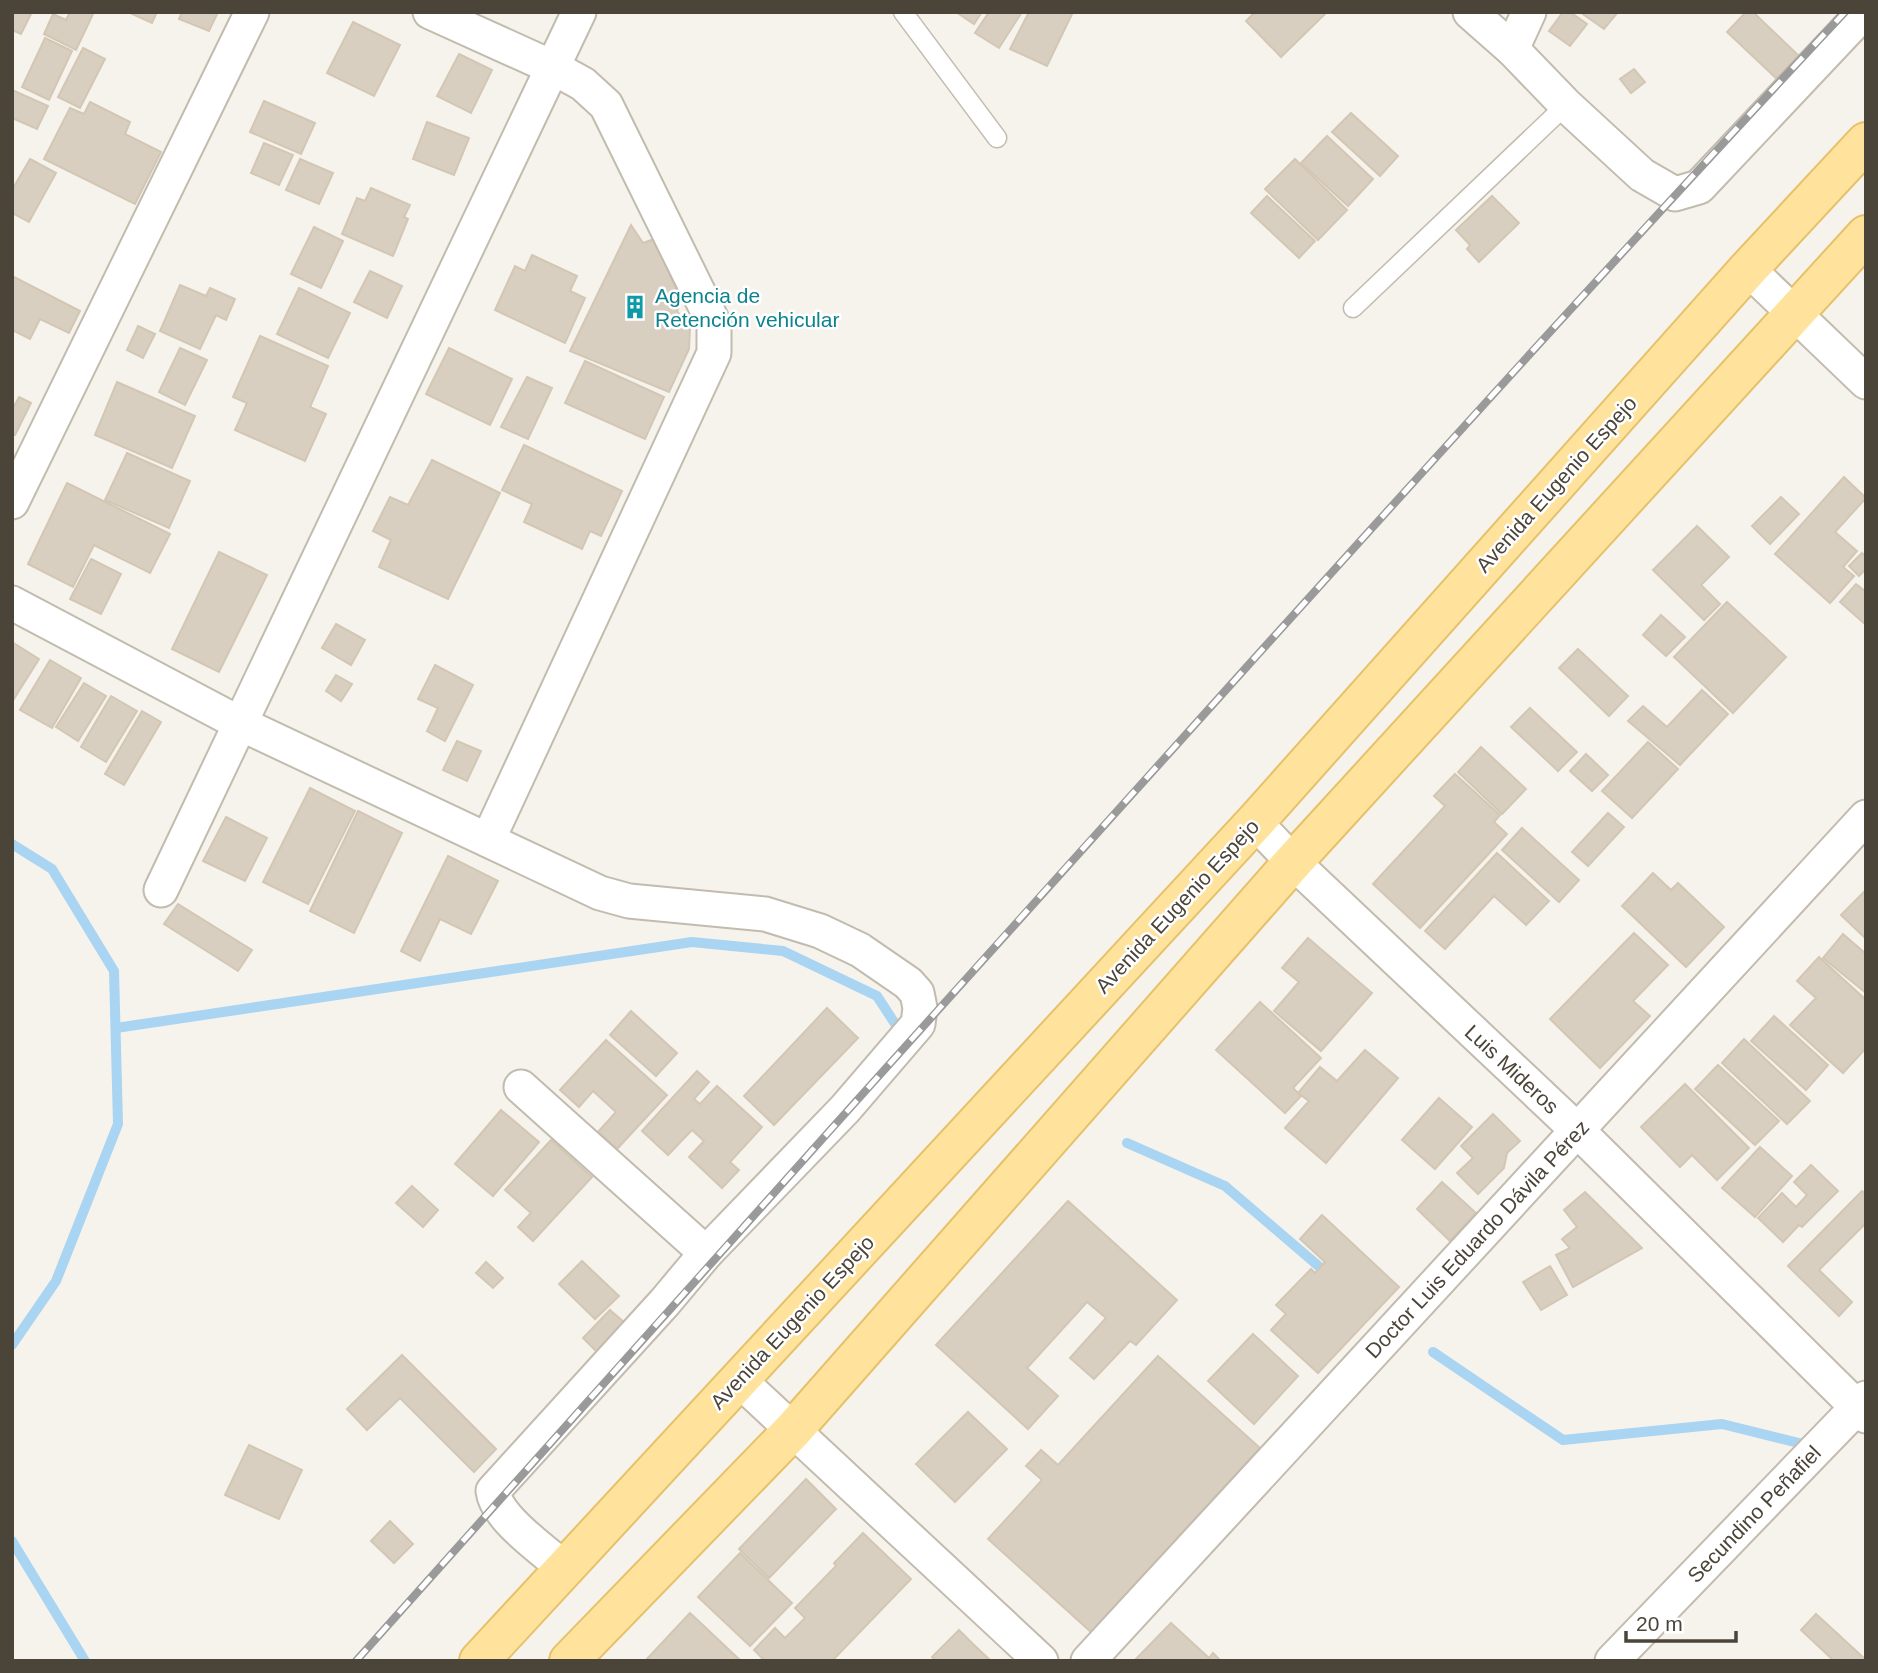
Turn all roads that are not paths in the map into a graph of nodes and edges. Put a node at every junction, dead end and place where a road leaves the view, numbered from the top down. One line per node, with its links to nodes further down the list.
1 (251, 12): 18 (street)
2 (430, 12): 9 (street)
3 (579, 12): 9 (street)
4 (903, 12): 11 (lane)
5 (1470, 12): 8 (street)
6 (1529, 12): 8 (street)
7 (1864, 12): 10 (street)
8 (1513, 50): 10 (street)
9 (554, 68): 20 (street); 23 (street)
10 (1566, 105): 15 (lane)
11 (997, 138)
12 (1866, 142): 14 (main road, Avenida Eugenio Espejo)
13 (1866, 235): 16 (main road)
14 (1748, 269): 16 (street); 22 (main road, Avenida Eugenio Espejo)
15 (1353, 308)
16 (1792, 313): 17 (street); 24 (main road)
17 (1866, 382)
18 (12, 502)
19 (12, 603): 20 (street)
20 (239, 723): 23 (street); 25 (street)
21 (1866, 817): 27 (street, Doctor Luis Eduardo Dávila Pérez)
22 (1255, 822): 24 (street, Luis Mideros); 29 (main road, Avenida Eugenio Espejo)
23 (488, 840): 28 (street)
24 (1293, 862): 27 (street, Luis Mideros); 31 (main road)
25 (161, 890)
26 (521, 1087): 28 (street)
27 (1577, 1130): 30 (street, Luis Mideros); 36 (street, Doctor Luis Eduardo Dávila Pérez)
28 (706, 1253): 32 (street)
29 (738, 1379): 31 (street); 32 (main road, Avenida Eugenio Espejo)
30 (1863, 1407): 37 (street, Secundino Peñafiel)
31 (793, 1430): 34 (main road); 35 (street)
32 (565, 1569): 33 (main road, Avenida Eugenio Espejo)
33 (479, 1661)
34 (569, 1661)
35 (1041, 1661)
36 (1088, 1661)
37 (1612, 1661)

